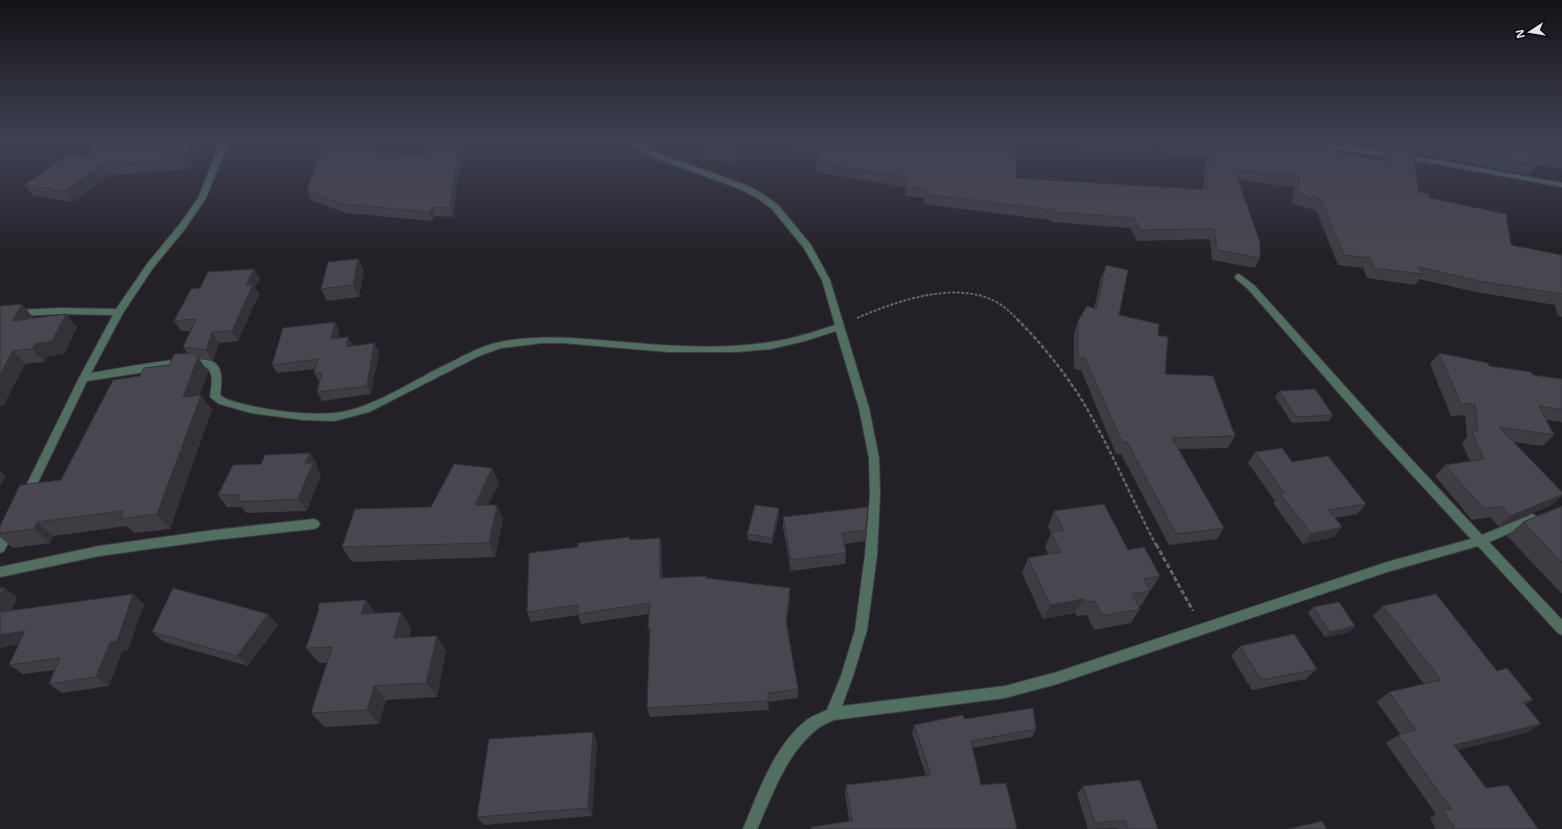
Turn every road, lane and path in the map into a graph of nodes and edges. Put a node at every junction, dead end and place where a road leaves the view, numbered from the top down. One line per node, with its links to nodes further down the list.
1 (209, 180): 6 (street)
2 (723, 180): 8 (street)
3 (1533, 180): 4 (street)
4 (1562, 185)
5 (1239, 277): 14 (street)
6 (119, 312): 7 (street); 9 (street)
7 (0, 314)
8 (839, 327): 9 (street); 18 (path); 19 (street)
9 (84, 378): 10 (street)
10 (20, 507)
11 (1543, 515): 14 (street)
12 (14, 521): 15 (street)
13 (314, 524): 16 (street)
14 (1480, 541): 17 (street); 18 (street)
15 (0, 548)
16 (0, 572)
17 (1562, 629)
18 (1204, 630): 19 (street)
19 (832, 714): 20 (street)
20 (750, 829)

